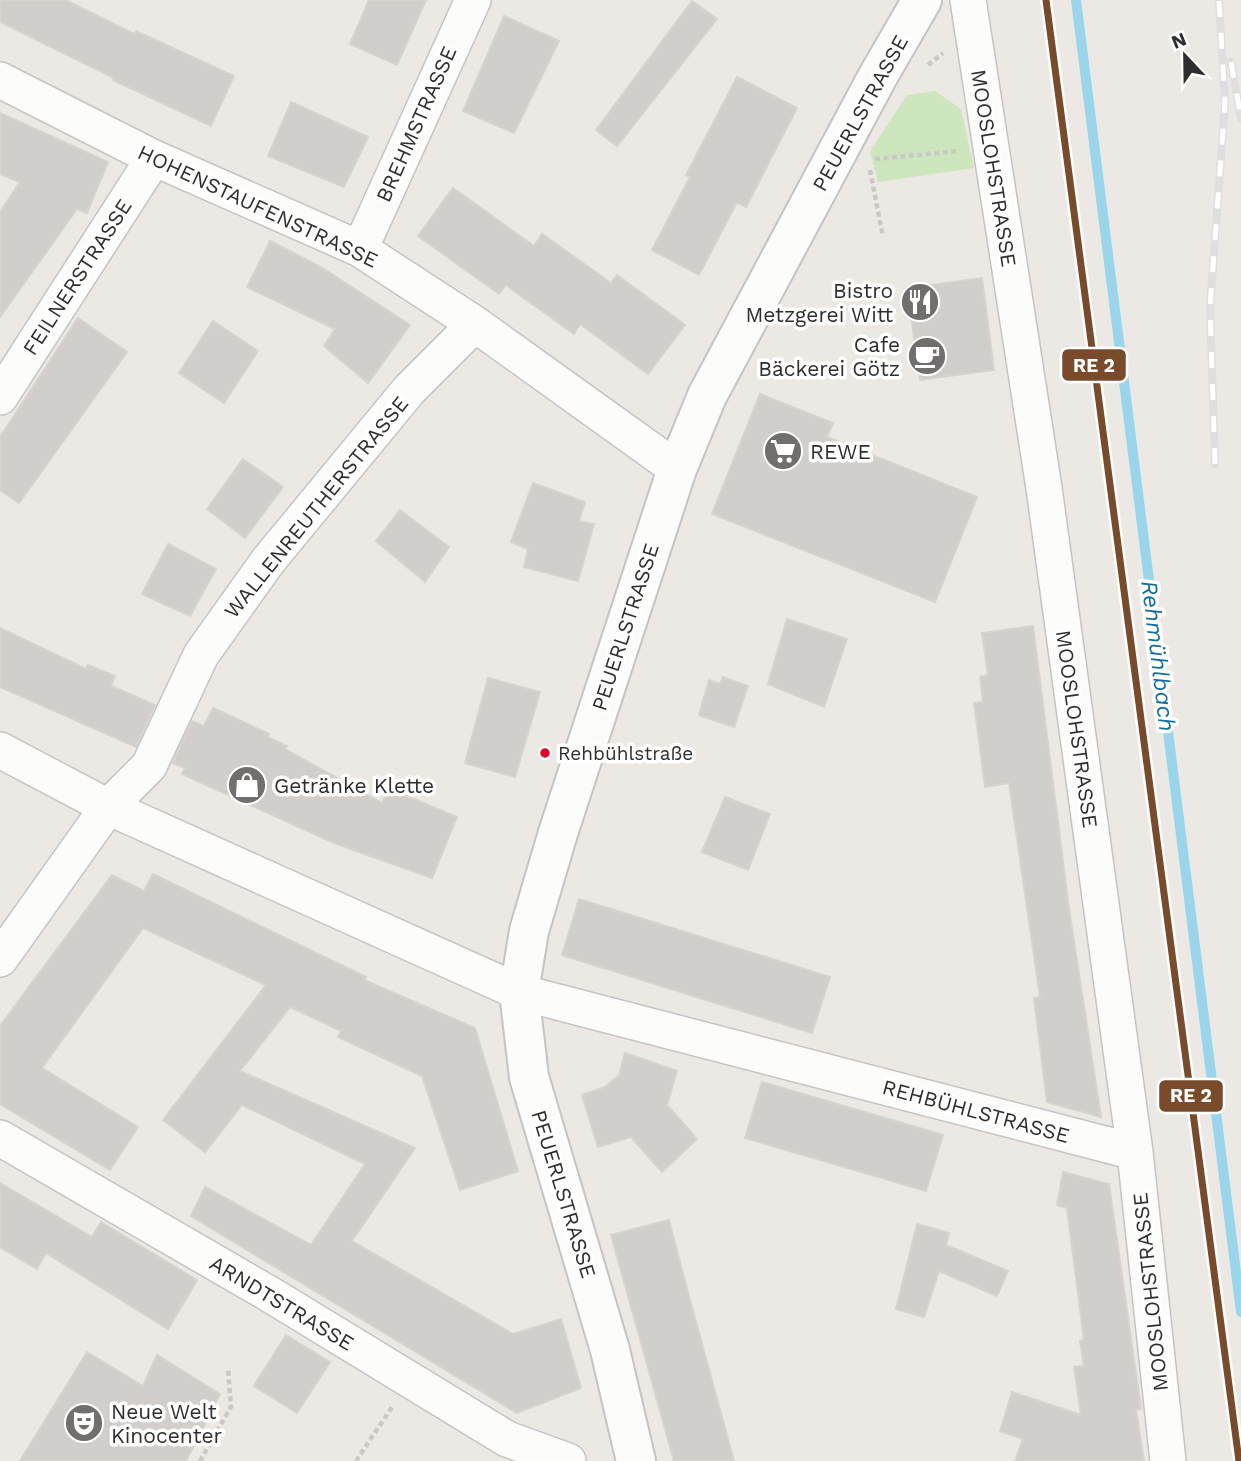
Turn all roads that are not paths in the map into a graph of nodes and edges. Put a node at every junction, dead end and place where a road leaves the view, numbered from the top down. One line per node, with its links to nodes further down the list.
1 (473, 0): 6 (street, BREHMSTRASSE)
2 (922, 0): 9 (street, PEUERLSTRASSE)
3 (970, 15): 15 (street, MOOSLOHSTRASSE)
4 (0, 80): 5 (street, HOHENSTAUFENSTRASSE)
5 (154, 158): 6 (street, HOHENSTAUFENSTRASSE); 8 (street, FEILNERSTRASSE)
6 (360, 249): 7 (street, HOHENSTAUFENSTRASSE)
7 (475, 324): 9 (street, HOHENSTAUFENSTRASSE); 11 (street, WALLENREUTHERSTRASSE)
8 (0, 397)
9 (677, 469): 13 (street, PEUERLSTRASSE)
10 (0, 750): 11 (street, REHBÜHLSTRASSE)
11 (108, 807): 12 (street, WALLENREUTHERSTRASSE); 13 (street, REHBÜHLSTRASSE)
12 (0, 959)
13 (519, 992): 15 (street, REHBÜHLSTRASSE); 17 (street, PEUERLSTRASSE)
14 (0, 1138): 16 (street, ARNDTSTRASSE)
15 (1135, 1152): 18 (street, MOOSLOHSTRASSE)
16 (568, 1461)
17 (636, 1461)
18 (1168, 1461)

